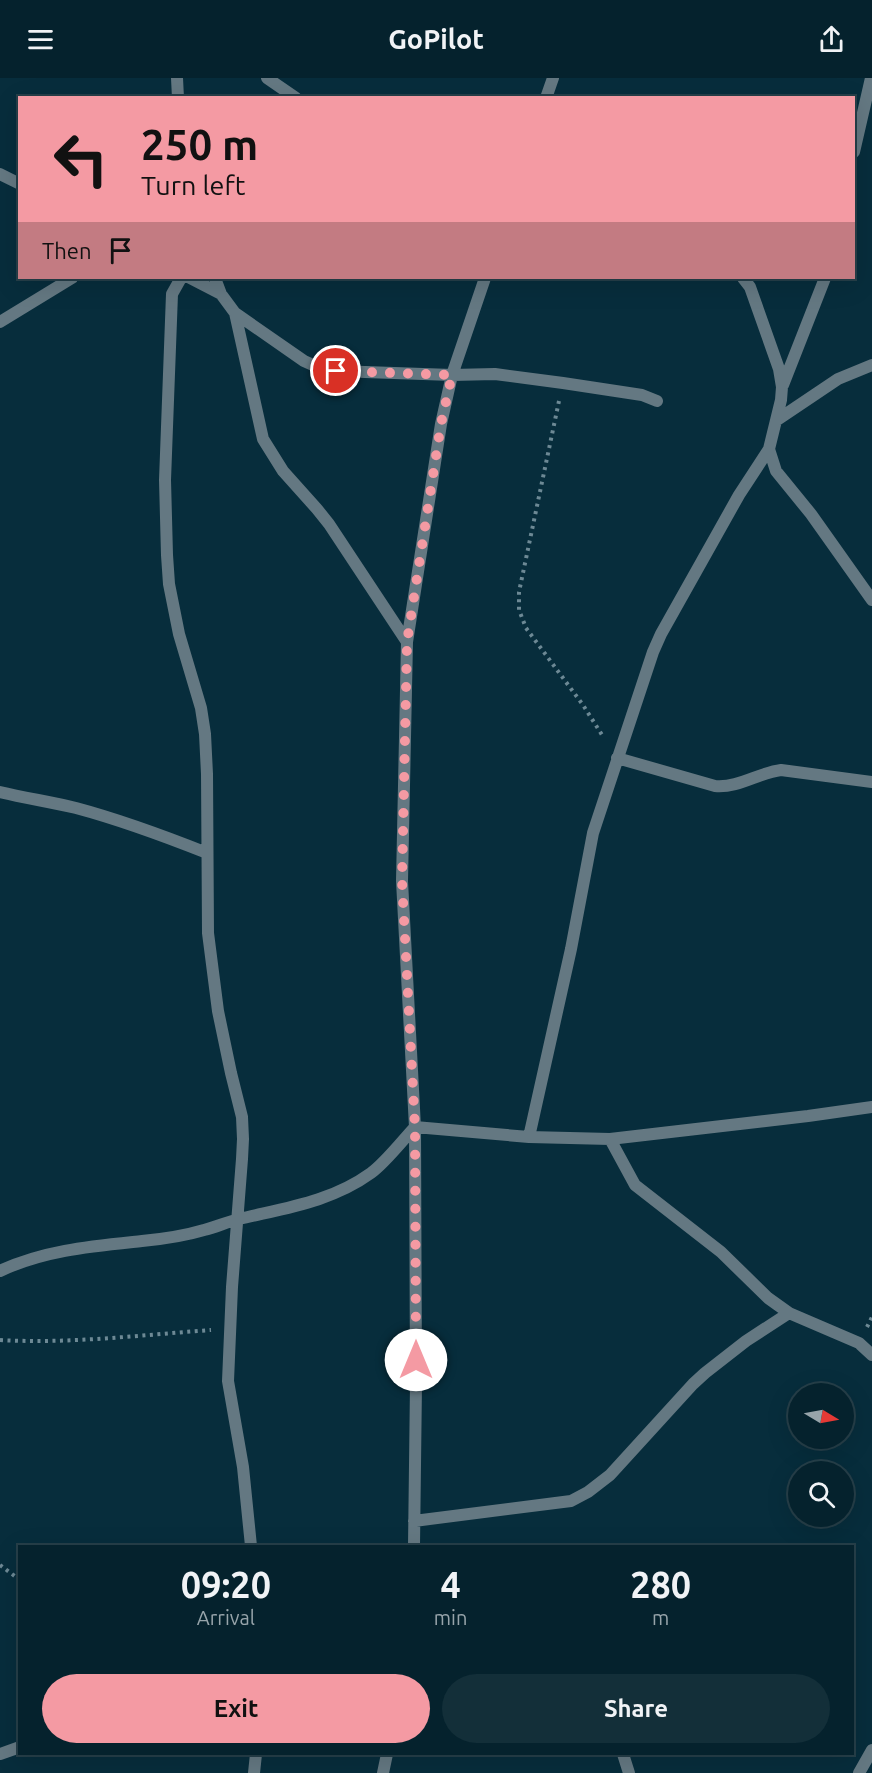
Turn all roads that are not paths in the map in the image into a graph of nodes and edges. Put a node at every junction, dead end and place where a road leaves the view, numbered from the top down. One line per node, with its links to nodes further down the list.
1 (177, 78): 5 (street)
2 (267, 78): 6 (street)
3 (553, 78): 7 (street)
4 (871, 78): 8 (street)
5 (178, 96)
6 (294, 96)
7 (547, 96)
8 (855, 148)
9 (0, 174): 10 (street)
10 (18, 183)
11 (70, 279): 20 (street)
12 (180, 279): 32 (street)
13 (192, 279): 18 (street)
14 (215, 279): 18 (street)
15 (485, 279): 22 (street)
16 (744, 279): 23 (street)
17 (825, 279): 23 (street)
18 (221, 294): 19 (street)
19 (235, 312): 22 (street); 28 (street)
20 (0, 322)
21 (872, 365): 25 (street)
22 (452, 375): 24 (street); 28 (street)
23 (782, 387): 25 (street)
24 (657, 401)
25 (777, 420): 26 (street)
26 (769, 449): 27 (street); 29 (street)
27 (872, 600)
28 (407, 642): 34 (street)
29 (617, 758): 30 (street); 35 (street)
30 (872, 782)
31 (0, 792): 32 (street)
32 (207, 853): 37 (street)
33 (872, 1107): 36 (street)
34 (415, 1127): 35 (street); 37 (street); 41 (street)
35 (529, 1137): 36 (street)
36 (610, 1139): 39 (street)
37 (237, 1220): 38 (street); 42 (street)
38 (0, 1271)
39 (789, 1313): 40 (street); 41 (street)
40 (872, 1355)
41 (414, 1521): 43 (street)
42 (251, 1545)
43 (415, 1545)
44 (18, 1748): 46 (street)
45 (872, 1750): 53 (street)
46 (0, 1754)
47 (256, 1755): 50 (street)
48 (387, 1755): 51 (street)
49 (623, 1755): 52 (street)
50 (254, 1773)
51 (383, 1773)
52 (629, 1773)
53 (859, 1773)

